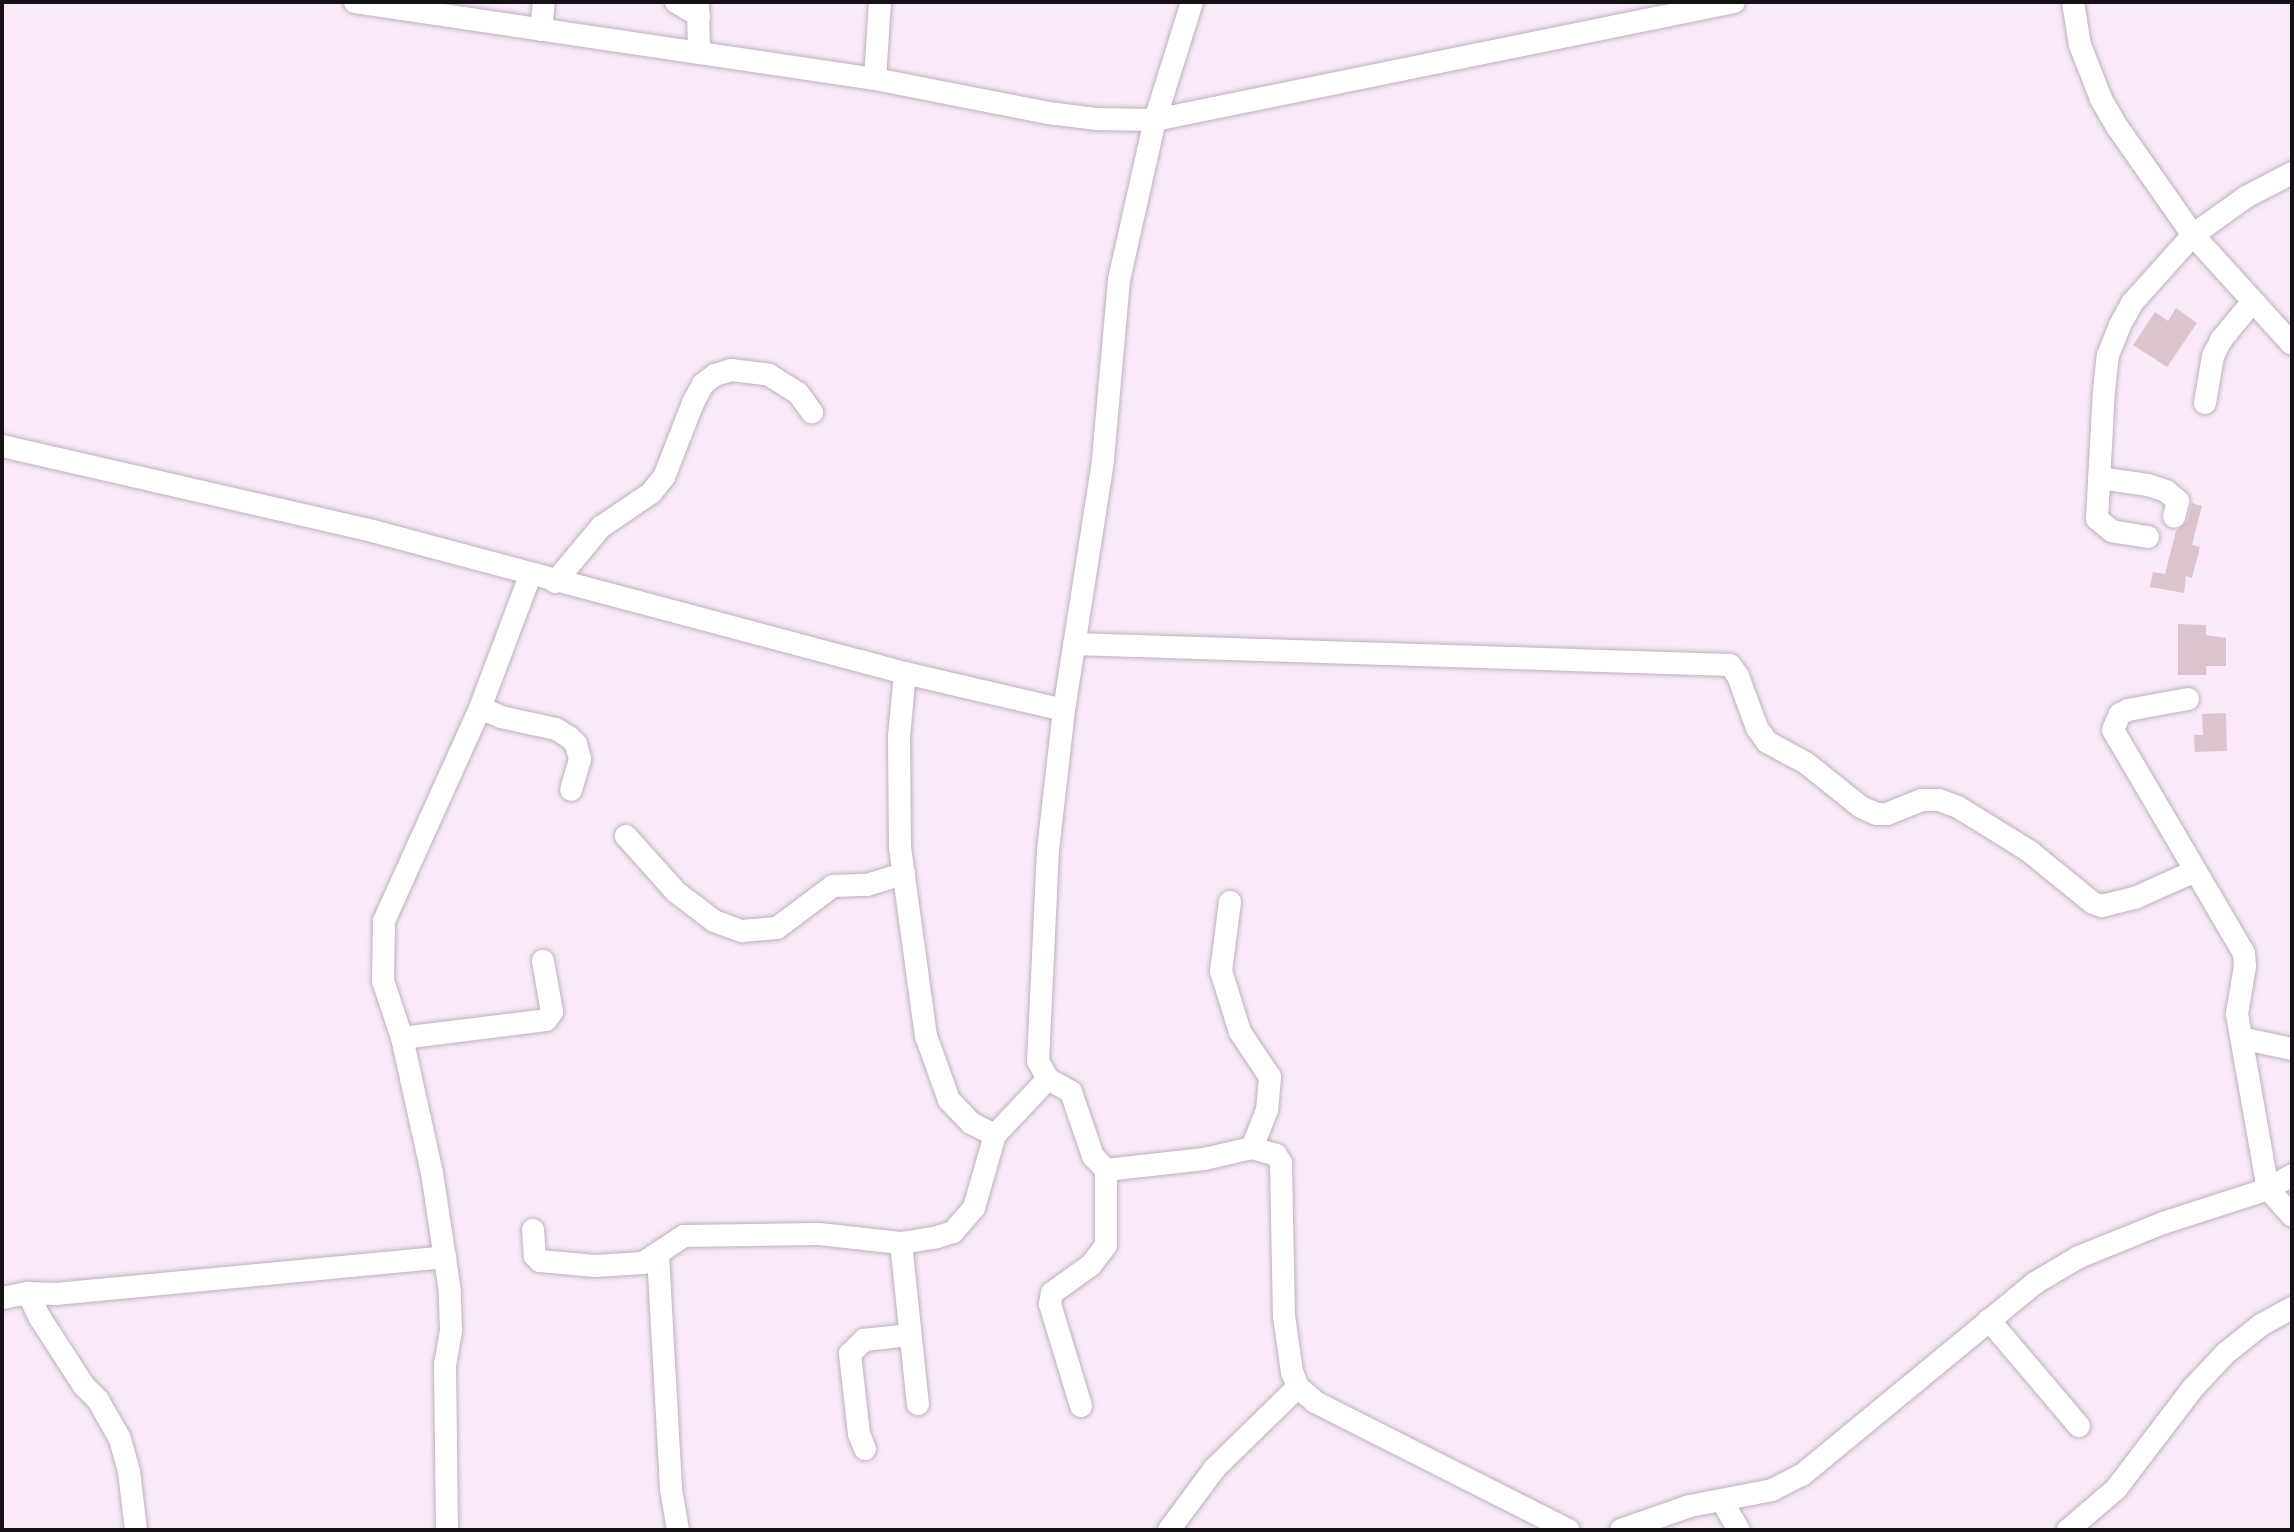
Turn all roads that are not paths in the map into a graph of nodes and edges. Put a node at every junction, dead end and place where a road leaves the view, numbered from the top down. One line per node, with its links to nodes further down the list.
1 (355, 2): 9 (street)
2 (544, 2): 9 (street)
3 (676, 2): 8 (street)
4 (880, 2): 11 (street)
5 (1192, 2): 12 (street)
6 (1734, 2): 12 (street)
7 (2073, 2): 14 (street)
8 (698, 9): 10 (street)
9 (541, 30): 10 (street)
10 (699, 53): 11 (street)
11 (875, 79): 12 (street)
12 (1155, 120): 25 (street)
13 (2292, 173): 14 (street)
14 (2193, 235): 15 (street); 20 (street)
15 (2253, 301): 16 (street); 17 (street)
16 (2292, 344)
17 (2205, 403)
18 (812, 412): 24 (street)
19 (2, 446): 23 (street)
20 (2099, 478): 21 (street); 22 (street)
21 (2174, 517)
22 (2148, 537)
23 (530, 576): 24 (street); 28 (street)
24 (555, 582): 26 (street)
25 (1074, 644): 29 (street); 32 (street)
26 (905, 673): 29 (street); 33 (street)
27 (2188, 699): 32 (street)
28 (480, 708): 30 (street); 36 (street)
29 (1064, 710): 39 (street)
30 (571, 790)
31 (626, 836): 33 (street)
32 (2195, 871): 37 (street)
33 (904, 874): 40 (street)
34 (1230, 902): 41 (street)
35 (543, 961): 36 (street)
36 (402, 1038): 49 (street)
37 (2241, 1038): 38 (street); 44 (street)
38 (2292, 1049)
39 (1048, 1079): 40 (street); 42 (street)
40 (995, 1135): 47 (street)
41 (1252, 1148): 42 (street); 55 (street)
42 (1106, 1170): 57 (street)
43 (2292, 1175): 44 (street)
44 (2268, 1189): 45 (street); 53 (street)
45 (2292, 1216)
46 (533, 1230): 48 (street)
47 (901, 1243): 48 (street); 54 (street)
48 (658, 1255): 63 (street)
49 (445, 1257): 50 (street); 62 (street)
50 (28, 1293): 51 (street); 61 (street)
51 (2, 1298)
52 (2292, 1308): 68 (street)
53 (1989, 1320): 58 (street); 60 (street)
54 (910, 1335): 56 (street); 59 (street)
55 (1298, 1387): 64 (street); 65 (street)
56 (918, 1404)
57 (1081, 1406)
58 (2079, 1426)
59 (865, 1449)
60 (1722, 1501): 66 (street); 67 (street)
61 (136, 1530)
62 (447, 1530)
63 (678, 1530)
64 (1169, 1530)
65 (1568, 1530)
66 (1621, 1530)
67 (1739, 1530)
68 (2068, 1530)

